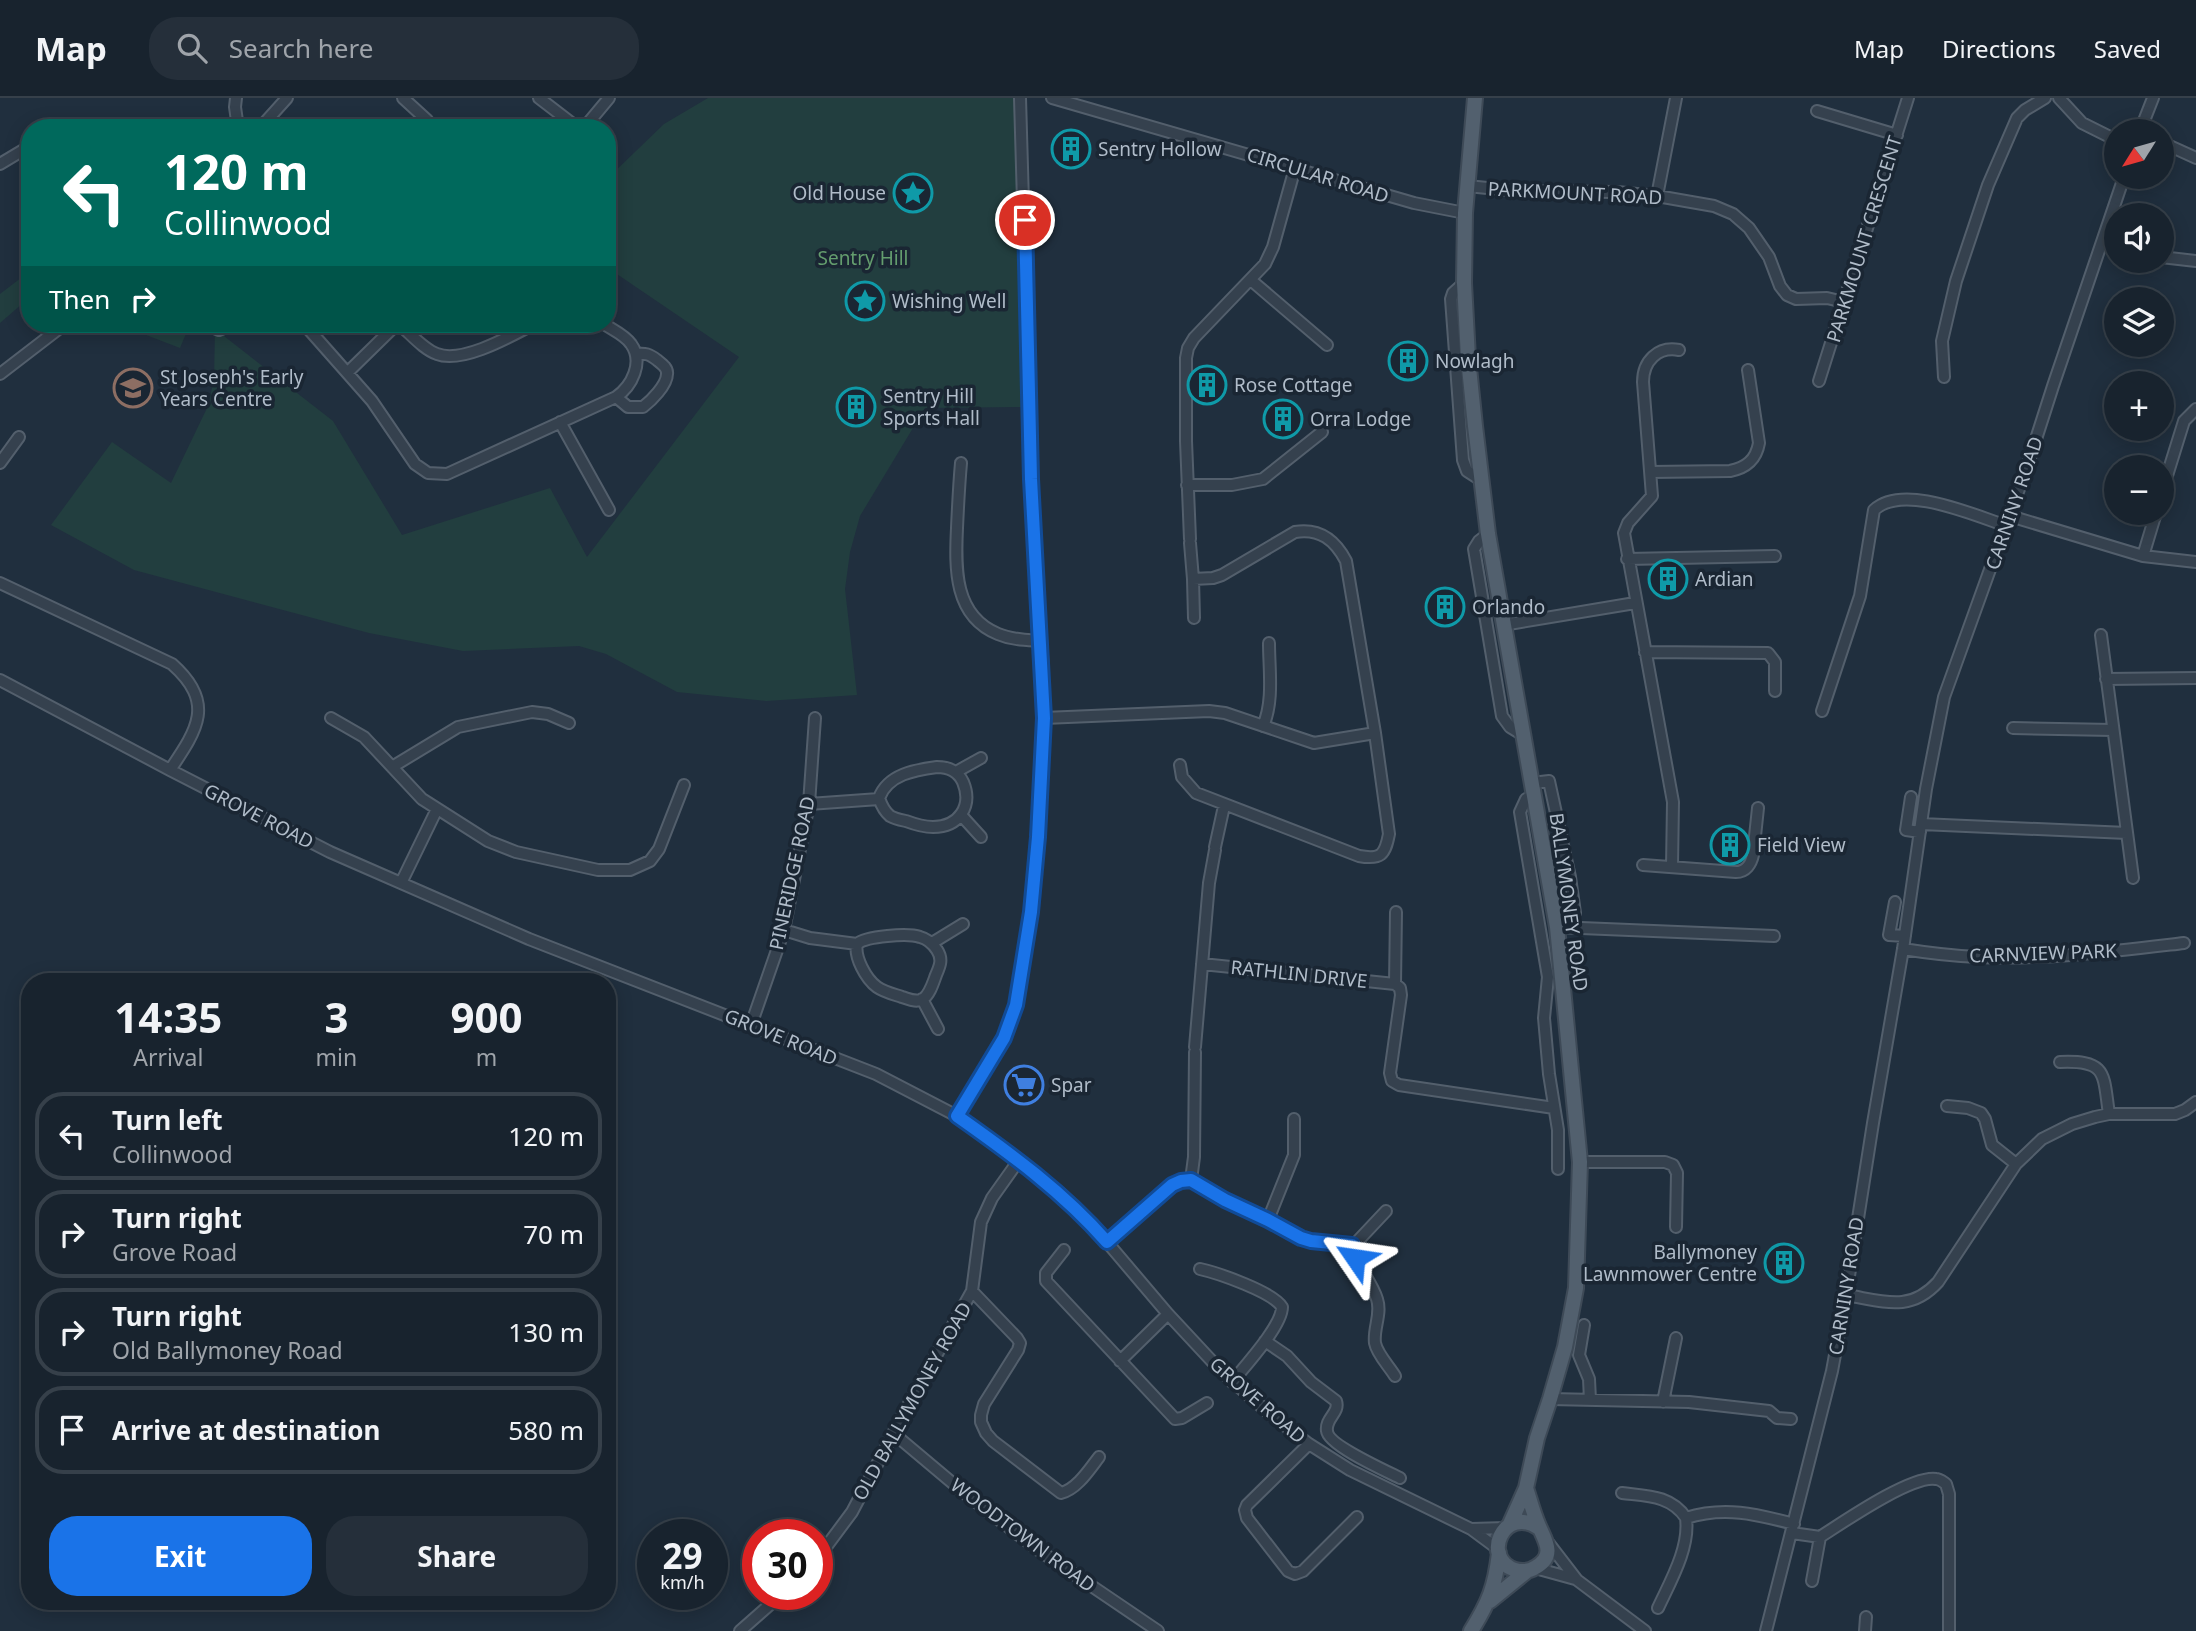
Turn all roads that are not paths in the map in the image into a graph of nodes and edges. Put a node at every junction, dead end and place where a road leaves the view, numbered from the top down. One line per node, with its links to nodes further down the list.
1 (236, 98): 15 (street)
2 (287, 98): 16 (street)
3 (404, 98): 17 (street)
4 (539, 98): 18 (street)
5 (608, 98): 19 (street)
6 (1020, 98): 75 (street)
7 (1052, 98): 27 (street, CIRCULAR ROAD)
8 (1475, 98): 28 (main road, BALLYMONEY ROAD)
9 (1675, 98): 30 (street)
10 (1908, 98): 22 (street, PARKMOUNT CRESCENT)
11 (2045, 98): 49 (street)
12 (2059, 98): 21 (street)
13 (2152, 98): 20 (street)
14 (1818, 111): 22 (street)
15 (237, 119)
16 (268, 119)
17 (426, 119)
18 (566, 119)
19 (591, 119)
20 (2144, 119)
21 (2104, 134)
22 (1896, 135): 36 (street, PARKMOUNT CRESCENT)
23 (2174, 148): 25 (street)
24 (21, 151): 26 (street)
25 (2196, 158)
26 (0, 164)
27 (1295, 168): 31 (street, CIRCULAR ROAD); 35 (street)
28 (1467, 187): 30 (street, PARKMOUNT ROAD); 31 (main road, BALLYMONEY ROAD)
29 (2120, 189): 32 (street, CARNINY ROAD)
30 (1657, 196): 36 (street, PARKMOUNT ROAD)
31 (1465, 213): 64 (main road, BALLYMONEY ROAD)
32 (2102, 240): 62 (street, CARNINY ROAD)
33 (2174, 258): 34 (street)
34 (2196, 261)
35 (1252, 281): 43 (street); 60 (street)
36 (1844, 302): 50 (street, PARKMOUNT CRESCENT)
37 (616, 332): 45 (street)
38 (53, 333): 48 (street)
39 (312, 333): 47 (street)
40 (389, 333): 47 (street)
41 (409, 333): 42 (street)
42 (514, 333)
43 (1327, 345)
44 (1679, 350): 59 (street)
45 (636, 354): 51 (street); 51 (street)
46 (1748, 370): 59 (street)
47 (348, 372): 53 (street)
48 (0, 374)
49 (1944, 377)
50 (1819, 381)
51 (616, 397): 53 (street)
52 (2196, 409): 56 (street)
53 (560, 422): 61 (street)
54 (1322, 432): 60 (street)
55 (19, 437): 57 (street)
56 (2174, 455)
57 (0, 463)
58 (961, 464): 75 (street)
59 (1651, 472): 67 (street)
60 (1187, 485): 69 (street)
61 (609, 510)
62 (2009, 521): 66 (street); 82 (street); 106 (street, CARNINY ROAD)
63 (2152, 525): 66 (street)
64 (1488, 534): 73 (main road, BALLYMONEY ROAD); 91 (street, BALLYMONEY ROAD)
65 (1775, 555): 67 (street)
66 (2143, 556): 68 (street)
67 (1627, 559): 71 (street)
68 (2196, 562)
69 (1194, 579): 72 (street); 90 (street)
70 (0, 583): 95 (street)
71 (1635, 603): 73 (street); 77 (street)
72 (1194, 618)
73 (1503, 625): 91 (main road, BALLYMONEY ROAD)
74 (2101, 635): 79 (street)
75 (1041, 641): 85 (street)
76 (1269, 643): 87 (street)
77 (1645, 652): 81 (street); 110 (street)
78 (2196, 678): 79 (street)
79 (2106, 679): 89 (street)
80 (0, 680): 95 (street, GROVE ROAD)
81 (1775, 691)
82 (1822, 711)
83 (331, 718): 94 (street)
84 (815, 718): 101 (street, PINERIDGE ROAD)
85 (1044, 718): 87 (street); 137 (street)
86 (569, 723): 94 (street)
87 (1263, 726): 90 (street)
88 (2013, 728): 89 (street)
89 (2113, 730): 107 (street)
90 (1375, 733): 102 (street)
91 (1523, 735): 98 (main road, BALLYMONEY ROAD)
92 (981, 758): 96 (street)
93 (1180, 765): 102 (street)
94 (392, 767): 104 (street)
95 (170, 770): 112 (street, GROVE ROAD)
96 (956, 772): 100 (street); 105 (street)
97 (684, 785): 104 (street)
98 (1533, 790): 115 (street, BALLYMONEY ROAD); 117 (main road, BALLYMONEY ROAD); 129 (street, BALLYMONEY ROAD)
99 (1911, 797): 106 (street)
100 (879, 799): 101 (street); 105 (street)
101 (809, 804): 118 (street, PINERIDGE ROAD)
102 (1224, 806): 125 (street, RATHLIN DRIVE)
103 (1758, 808): 110 (street)
104 (436, 809): 112 (street)
105 (961, 815): 108 (street)
106 (1921, 828): 107 (street); 120 (street, CARNINY ROAD)
107 (2127, 833): 111 (street)
108 (981, 837)
109 (1643, 865): 110 (street)
110 (1672, 867)
111 (2133, 878)
112 (401, 883): 130 (street, GROVE ROAD)
113 (1895, 902): 120 (street)
114 (1396, 912): 126 (street, RATHLIN DRIVE)
115 (1574, 913)
116 (963, 924): 121 (street)
117 (1557, 927): 119 (street); 128 (main road, BALLYMONEY ROAD)
118 (784, 930): 123 (street); 130 (street, PINERIDGE ROAD)
119 (1774, 936)
120 (1905, 936): 124 (street, CARNINY ROAD)
121 (932, 943): 123 (street); 127 (street)
122 (2184, 943): 124 (street, CARNVIEW PARK)
123 (857, 944): 127 (street)
124 (1903, 949): 152 (street, CARNINY ROAD)
125 (1202, 964): 126 (street, RATHLIN DRIVE); 143 (street, RATHLIN DRIVE)
126 (1395, 984): 135 (street, RATHLIN DRIVE)
127 (922, 999): 131 (street)
128 (1566, 1014): 129 (street, BALLYMONEY ROAD); 140 (main road, BALLYMONEY ROAD)
129 (1544, 1018): 135 (street, BALLYMONEY ROAD)
130 (751, 1025): 137 (street, GROVE ROAD)
131 (938, 1029)
132 (2060, 1062): 136 (street)
133 (2196, 1102): 136 (street)
134 (1947, 1107): 141 (street)
135 (1554, 1108): 142 (street, BALLYMONEY ROAD)
136 (2109, 1114): 141 (street)
137 (957, 1116): 139 (street, GROVE ROAD)
138 (1294, 1119): 145 (street)
139 (1019, 1160): 147 (street, GROVE ROAD); 151 (street, OLD BALLYMONEY ROAD)
140 (1580, 1162): 146 (street); 160 (main road, BALLYMONEY ROAD)
141 (2016, 1164): 152 (street)
142 (1559, 1168)
143 (1191, 1180): 145 (street); 147 (street)
144 (1386, 1211): 148 (street)
145 (1268, 1220): 148 (street)
146 (1676, 1227)
147 (1107, 1242): 153 (street, GROVE ROAD)
148 (1352, 1245): 158 (street)
149 (1064, 1250): 157 (street)
150 (1200, 1269): 156 (street)
151 (972, 1291): 165 (street, OLD BALLYMONEY ROAD); 167 (street)
152 (1846, 1295): 175 (street, CARNINY ROAD)
153 (1168, 1314): 157 (street); 159 (street, GROVE ROAD)
154 (1584, 1325): 161 (street)
155 (1676, 1338): 162 (street)
156 (1265, 1341): 159 (street); 168 (street)
157 (1120, 1361): 163 (street)
158 (1395, 1376)
159 (1232, 1382): 166 (street, GROVE ROAD)
160 (1550, 1399): 161 (street); 169 (main road, BALLYMONEY ROAD)
161 (1590, 1400): 162 (street)
162 (1663, 1402): 164 (street)
163 (1207, 1403)
164 (1791, 1419)
165 (893, 1433): 177 (street, OLD BALLYMONEY ROAD); 189 (street, WOODTOWN ROAD)
166 (1309, 1444): 171 (street); 176 (street, GROVE ROAD)
167 (1099, 1457)
168 (1400, 1478)
169 (1525, 1488): 173 (main road, BALLYMONEY ROAD); 174 (main road)
170 (1622, 1493): 172 (street)
171 (1357, 1517)
172 (1686, 1518): 175 (street); 185 (street)
173 (1507, 1527): 174 (main road); 176 (street, GROVE ROAD); 180 (main road)
174 (1539, 1528): 179 (main road)
175 (1793, 1528): 178 (street); 192 (street, CARNINY ROAD)
176 (1471, 1529): 180 (street, GROVE ROAD)
177 (833, 1537)
178 (1820, 1537): 183 (street); 194 (street)
179 (1547, 1541): 181 (main road); 182 (street)
180 (1499, 1551): 181 (main road); 184 (main road)
181 (1531, 1569): 182 (street); 184 (main road)
182 (1577, 1580): 191 (street)
183 (1812, 1581)
184 (1489, 1602): 190 (main road)
185 (1658, 1608)
186 (764, 1610): 188 (street)
187 (1866, 1617): 193 (street)
188 (740, 1631)
189 (1158, 1631)
190 (1471, 1631)
191 (1645, 1631)
192 (1766, 1631)
193 (1865, 1631)
194 (1949, 1631)

